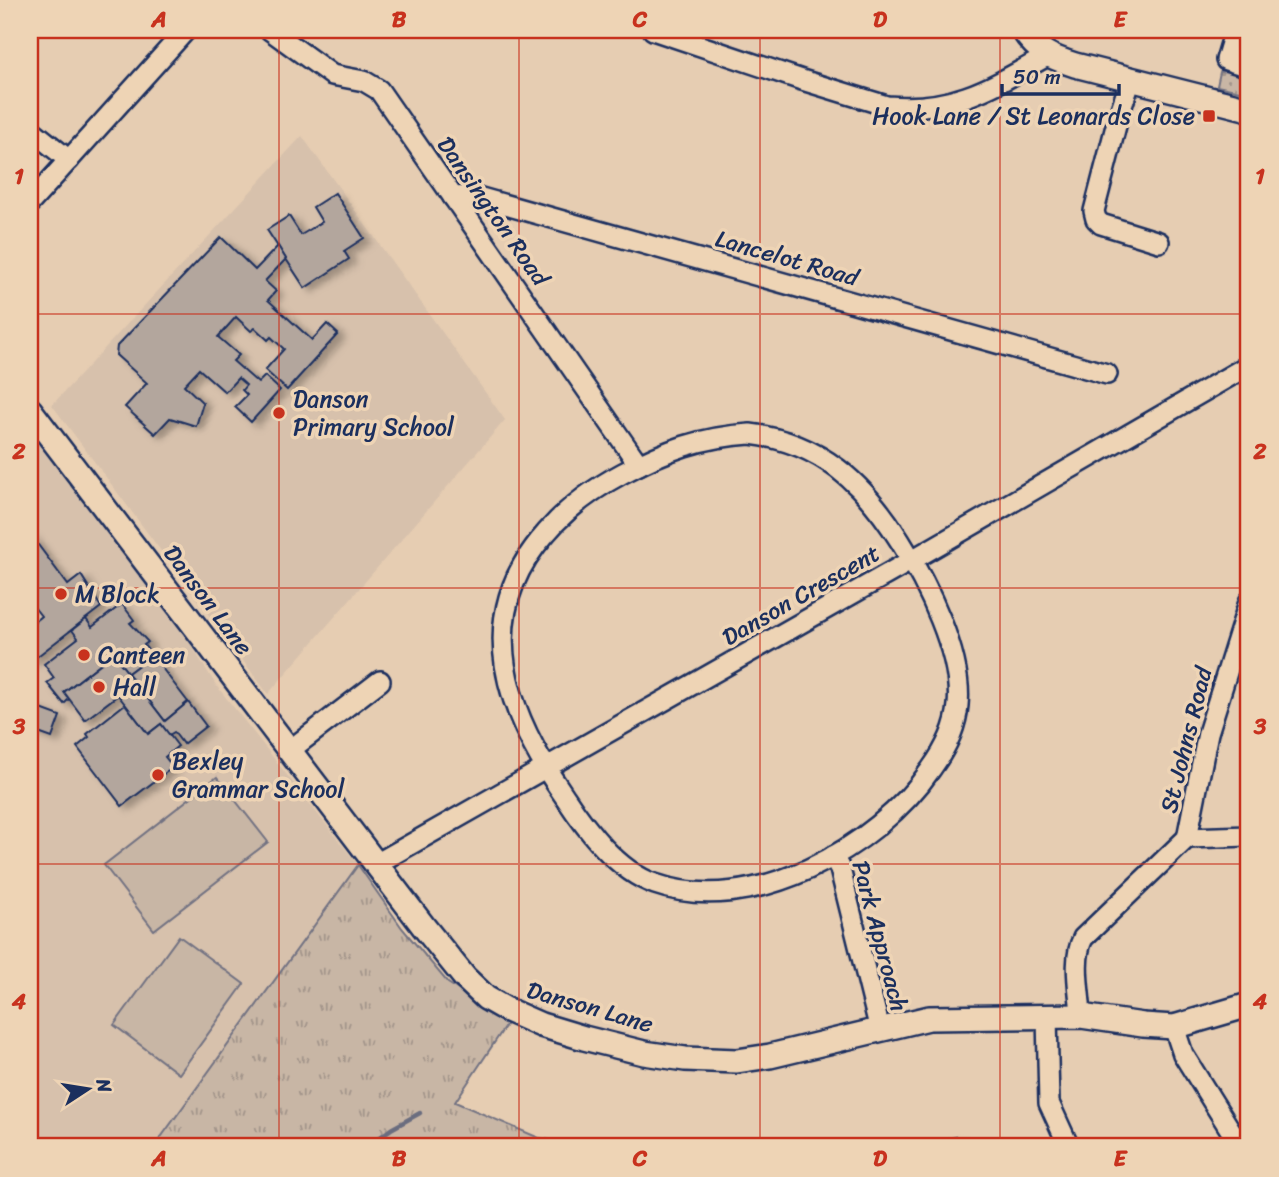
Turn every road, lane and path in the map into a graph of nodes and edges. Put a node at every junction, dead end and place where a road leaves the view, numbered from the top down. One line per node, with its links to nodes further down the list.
1 (186, 30): 11 (street)
2 (270, 30): 12 (street, Dansington Road)
3 (653, 30): 6 (street)
4 (1023, 30): 6 (street)
5 (1235, 30): 7 (street)
6 (1047, 55): 8 (street)
7 (1249, 67)
8 (1131, 79): 9 (street); 14 (street)
9 (1249, 109)
10 (30, 129): 11 (street)
11 (69, 160): 13 (street)
12 (453, 197): 16 (street, Lancelot Road); 18 (street, Dansington Road)
13 (30, 203)
14 (1159, 242)
15 (1249, 365): 19 (street, Danson Crescent)
16 (1107, 374)
17 (30, 410): 22 (street, Danson Lane)
18 (639, 465): 19 (street); 23 (street)
19 (912, 560): 23 (street, Danson Crescent); 26 (street)
20 (1249, 602): 25 (street, St Johns Road)
21 (380, 681): 22 (street)
22 (289, 750): 27 (street, Danson Lane)
23 (545, 768): 26 (street); 27 (street, Danson Crescent)
24 (1249, 836): 25 (street)
25 (1187, 838): 30 (street, St Johns Road)
26 (833, 856): 32 (street, Park Approach)
27 (376, 864): 32 (street, Danson Lane)
28 (1249, 1005): 31 (street, Danson Lane)
29 (1047, 1016): 30 (street, Danson Lane); 32 (street, Danson Lane); 33 (street)
30 (1081, 1016): 31 (street, Danson Lane)
31 (1174, 1027): 34 (street)
32 (880, 1030)
33 (1069, 1147)
34 (1241, 1147)

